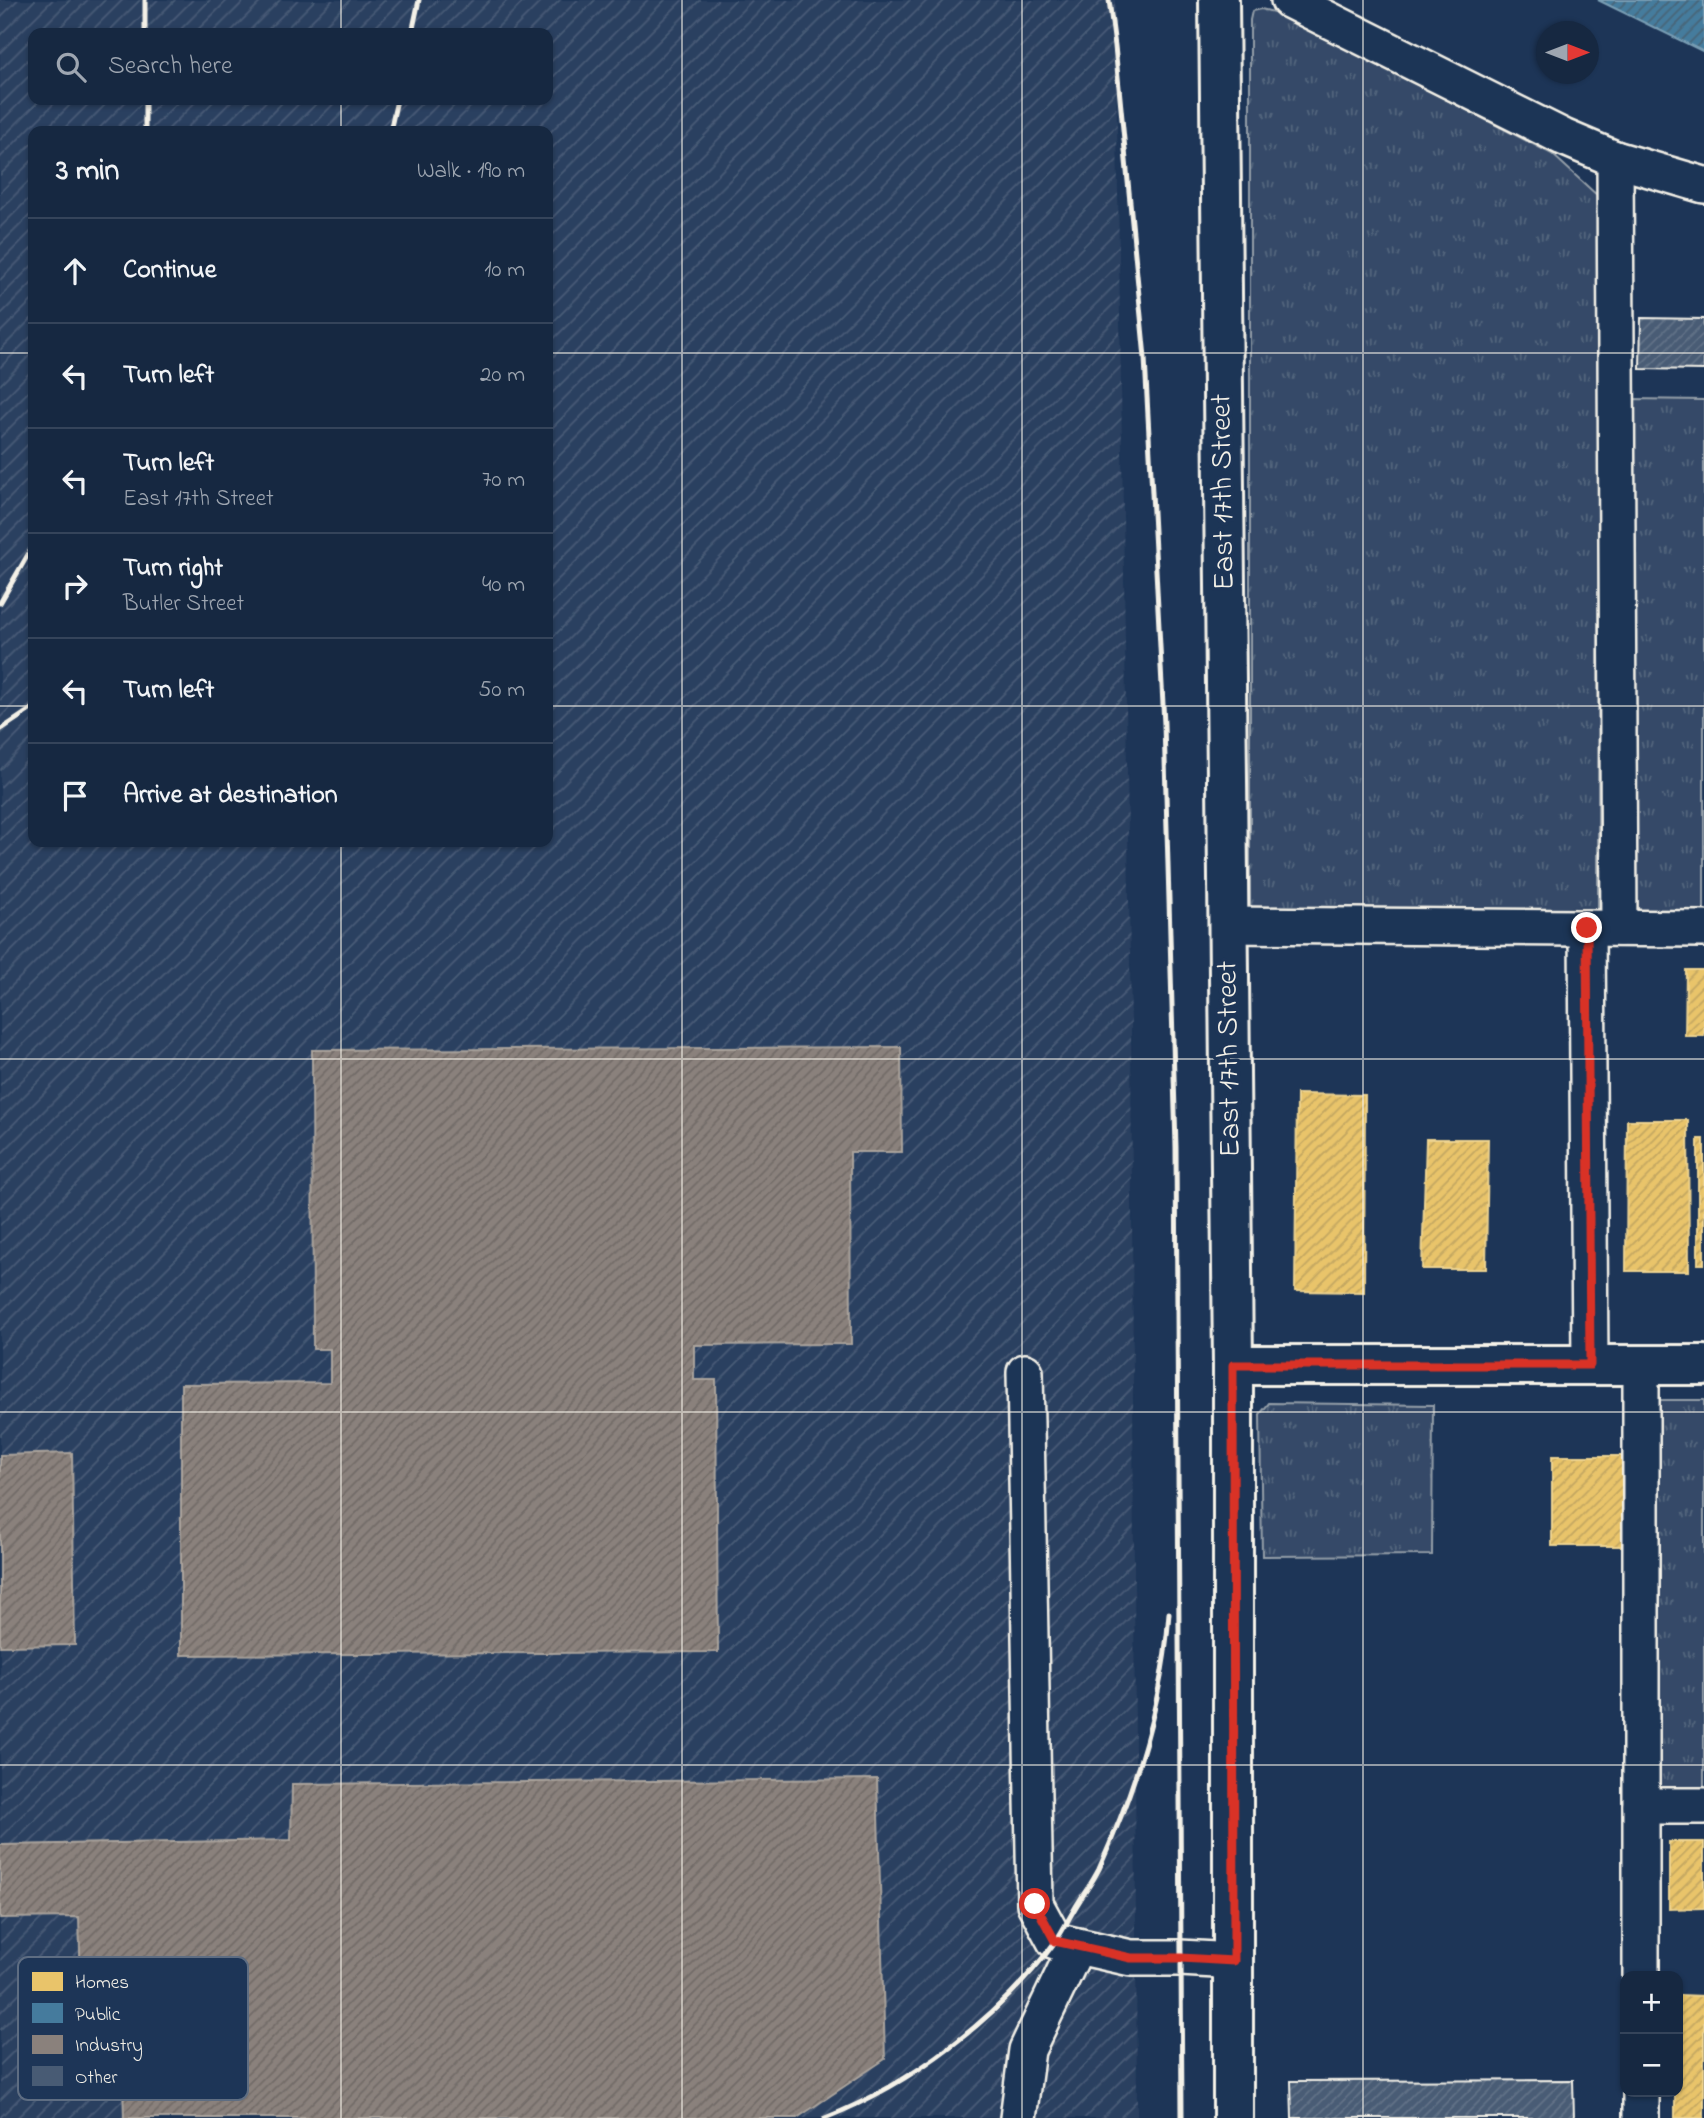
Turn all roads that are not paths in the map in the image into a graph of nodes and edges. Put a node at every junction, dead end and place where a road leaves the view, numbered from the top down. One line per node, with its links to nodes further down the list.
1 (1219, 0): 5 (street, East 17th Street)
2 (1289, 0): 3 (lane)
3 (1615, 159): 4 (lane); 6 (lane)
4 (1704, 185)
5 (1228, 925): 6 (lane); 8 (street, East 17th Street)
6 (1603, 928): 7 (lane); 9 (lane)
7 (1704, 929)
8 (1233, 1365): 9 (street); 16 (street, East 17th Street)
9 (1590, 1365): 10 (street)
10 (1641, 1365): 11 (street); 13 (lane)
11 (1704, 1365)
12 (1025, 1372): 15 (lane)
13 (1641, 1806): 14 (lane); 17 (lane)
14 (1704, 1806)
15 (1077, 1946): 16 (lane); 19 (lane)
16 (1234, 1961): 20 (street, East 17th Street)
17 (1641, 1971)
18 (1641, 2097): 21 (lane)
19 (1018, 2118)
20 (1233, 2118)
21 (1641, 2118)

